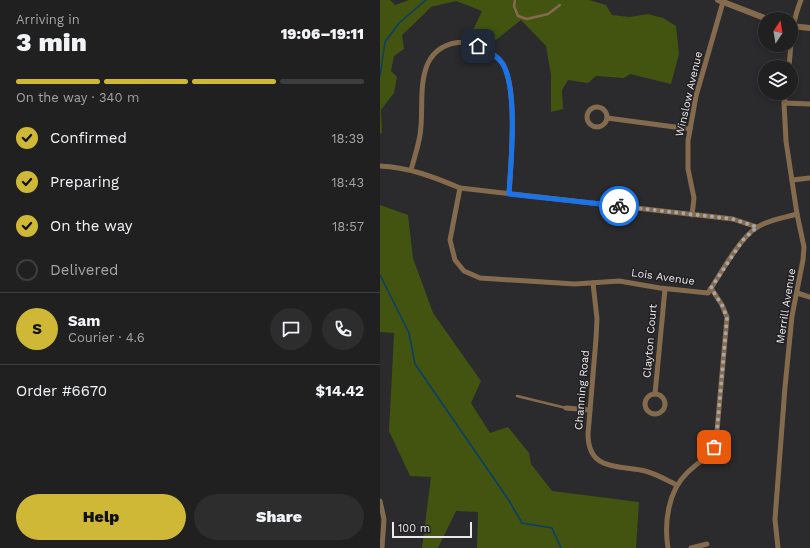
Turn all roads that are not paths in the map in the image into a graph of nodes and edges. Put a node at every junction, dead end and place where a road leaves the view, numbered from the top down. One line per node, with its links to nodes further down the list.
1 (514, 0): 4 (lane)
2 (801, 0): 5 (street)
3 (721, 1): 6 (street); 13 (street, Winslow Avenue)
4 (560, 5)
5 (797, 12)
6 (758, 15)
7 (798, 27): 8 (street)
8 (810, 28)
9 (785, 100): 10 (street, Merrill Avenue)
10 (784, 103): 11 (street); 17 (street, Merrill Avenue)
11 (810, 104)
12 (608, 118): 12 (street); 13 (street)
13 (690, 129): 21 (street, Winslow Avenue)
14 (380, 166): 15 (street)
15 (411, 170): 18 (street); 19 (street)
16 (810, 178): 17 (street)
17 (792, 180): 20 (street, Merrill Avenue)
18 (460, 188): 19 (street); 23 (street, Lois Avenue)
19 (509, 194): 21 (street)
20 (797, 214): 22 (street); 26 (street, Merrill Avenue)
21 (692, 215): 22 (street)
22 (757, 227): 24 (street)
23 (594, 283): 25 (street, Lois Avenue); 31 (street, Channing Road)
24 (711, 288): 25 (street, Lois Avenue); 32 (street)
25 (665, 289): 28 (street, Clayton Court)
26 (796, 293): 27 (street); 38 (street, Merrill Avenue)
27 (810, 297)
28 (655, 394)
29 (517, 396): 30 (lane)
30 (566, 408): 31 (street)
31 (590, 410): 32 (street, Channing Road)
32 (677, 485): 36 (street)
33 (380, 501): 35 (street)
34 (707, 544): 37 (street)
35 (382, 548)
36 (668, 548)
37 (691, 548)
38 (778, 548)

